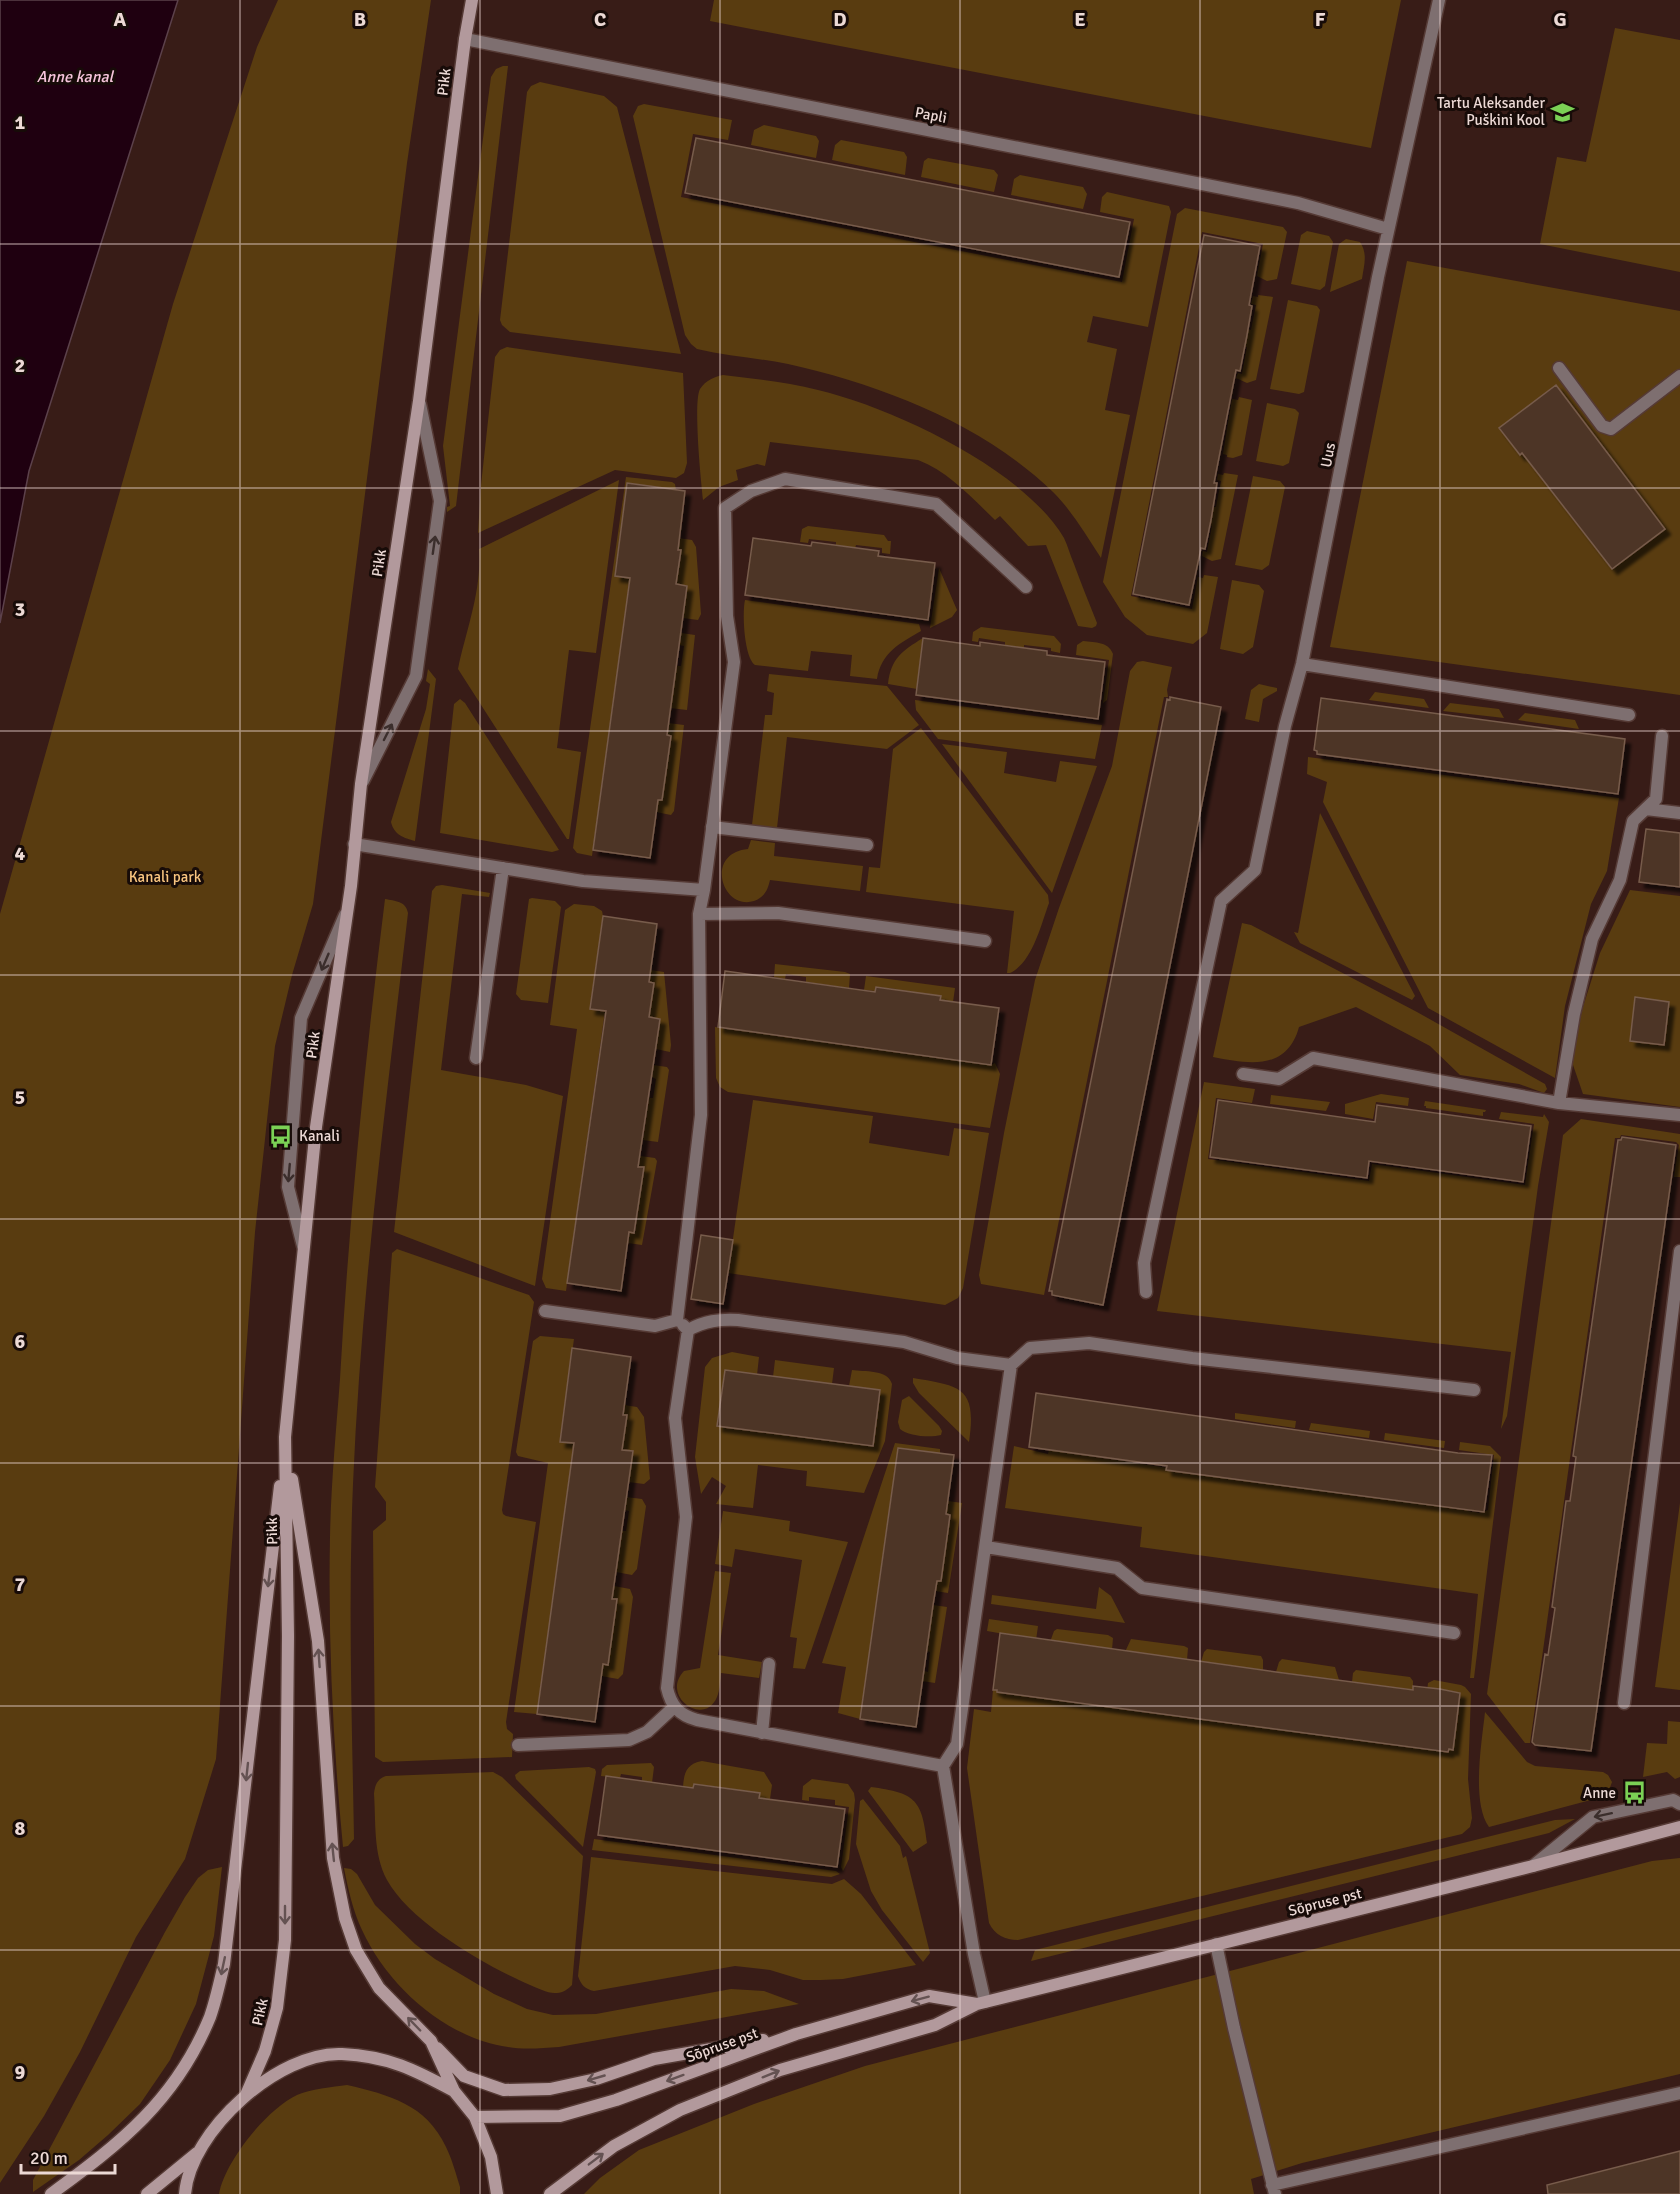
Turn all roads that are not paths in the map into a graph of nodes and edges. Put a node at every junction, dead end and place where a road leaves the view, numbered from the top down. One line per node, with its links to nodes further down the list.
1 (472, 0): 3 (street, Pikk)
2 (1438, 0): 4 (street, Uus)
3 (465, 39): 4 (street, Papli); 7 (street, Pikk)
4 (1388, 229): 9 (street, Uus)
5 (1559, 368): 6 (street)
6 (1680, 376)
7 (419, 401): 12 (street, Pikk); 12 (street, one-way to 7)
8 (1026, 587): 15 (street)
9 (1302, 663): 10 (street); 29 (street, Uus)
10 (1629, 715)
11 (1662, 736): 13 (street)
12 (361, 784): 16 (street, Pikk)
13 (1646, 809): 14 (street); 25 (street)
14 (1680, 813)
15 (712, 827): 17 (street); 19 (street)
16 (354, 844): 18 (street); 20 (street, Pikk)
17 (867, 844)
18 (503, 868): 19 (street); 23 (street)
19 (705, 890): 21 (street)
20 (348, 908): 27 (street, Pikk); 27 (street, one-way to 27)
21 (699, 914): 22 (street); 31 (street)
22 (985, 941)
23 (476, 1058)
24 (1243, 1074): 25 (street)
25 (1559, 1103): 26 (street)
26 (1680, 1115)
27 (304, 1250): 35 (street, Pikk)
28 (1680, 1251): 39 (street)
29 (1146, 1292)
30 (545, 1311): 31 (street)
31 (677, 1320): 32 (street)
32 (688, 1330): 33 (street); 40 (street)
33 (1011, 1365): 34 (street); 36 (street)
34 (1474, 1390)
35 (285, 1437): 50 (street, one-way to 35); 53 (street, Pikk, one-way to 53); 57 (street, one-way to 57)
36 (986, 1547): 37 (street); 43 (street)
37 (1454, 1633)
38 (769, 1664): 41 (street)
39 (1624, 1703)
40 (674, 1707): 41 (street); 42 (street)
41 (762, 1732): 43 (street)
42 (518, 1745)
43 (943, 1766): 48 (street)
44 (1680, 1804): 46 (street, one-way to 46)
45 (1680, 1827): 46 (street, Sõpruse pst)
46 (1533, 1866): 47 (street, Sõpruse pst)
47 (1216, 1944): 48 (street, Sõpruse pst); 56 (street)
48 (981, 2003): 49 (street, Sõpruse pst, one-way to 49); 61 (street, Sõpruse pst, one-way to 48)
49 (796, 2034): 50 (street, one-way to 50); 54 (street, Sõpruse pst, one-way to 54)
50 (431, 2041): 51 (street)
51 (454, 2091): 53 (street); 54 (street)
52 (1680, 2093): 56 (street)
53 (246, 2095): 55 (street)
54 (475, 2117): 60 (street)
55 (198, 2152): 58 (street); 59 (street)
56 (1274, 2189)
57 (51, 2194)
58 (147, 2194)
59 (185, 2194)
60 (496, 2194)
61 (550, 2194)

